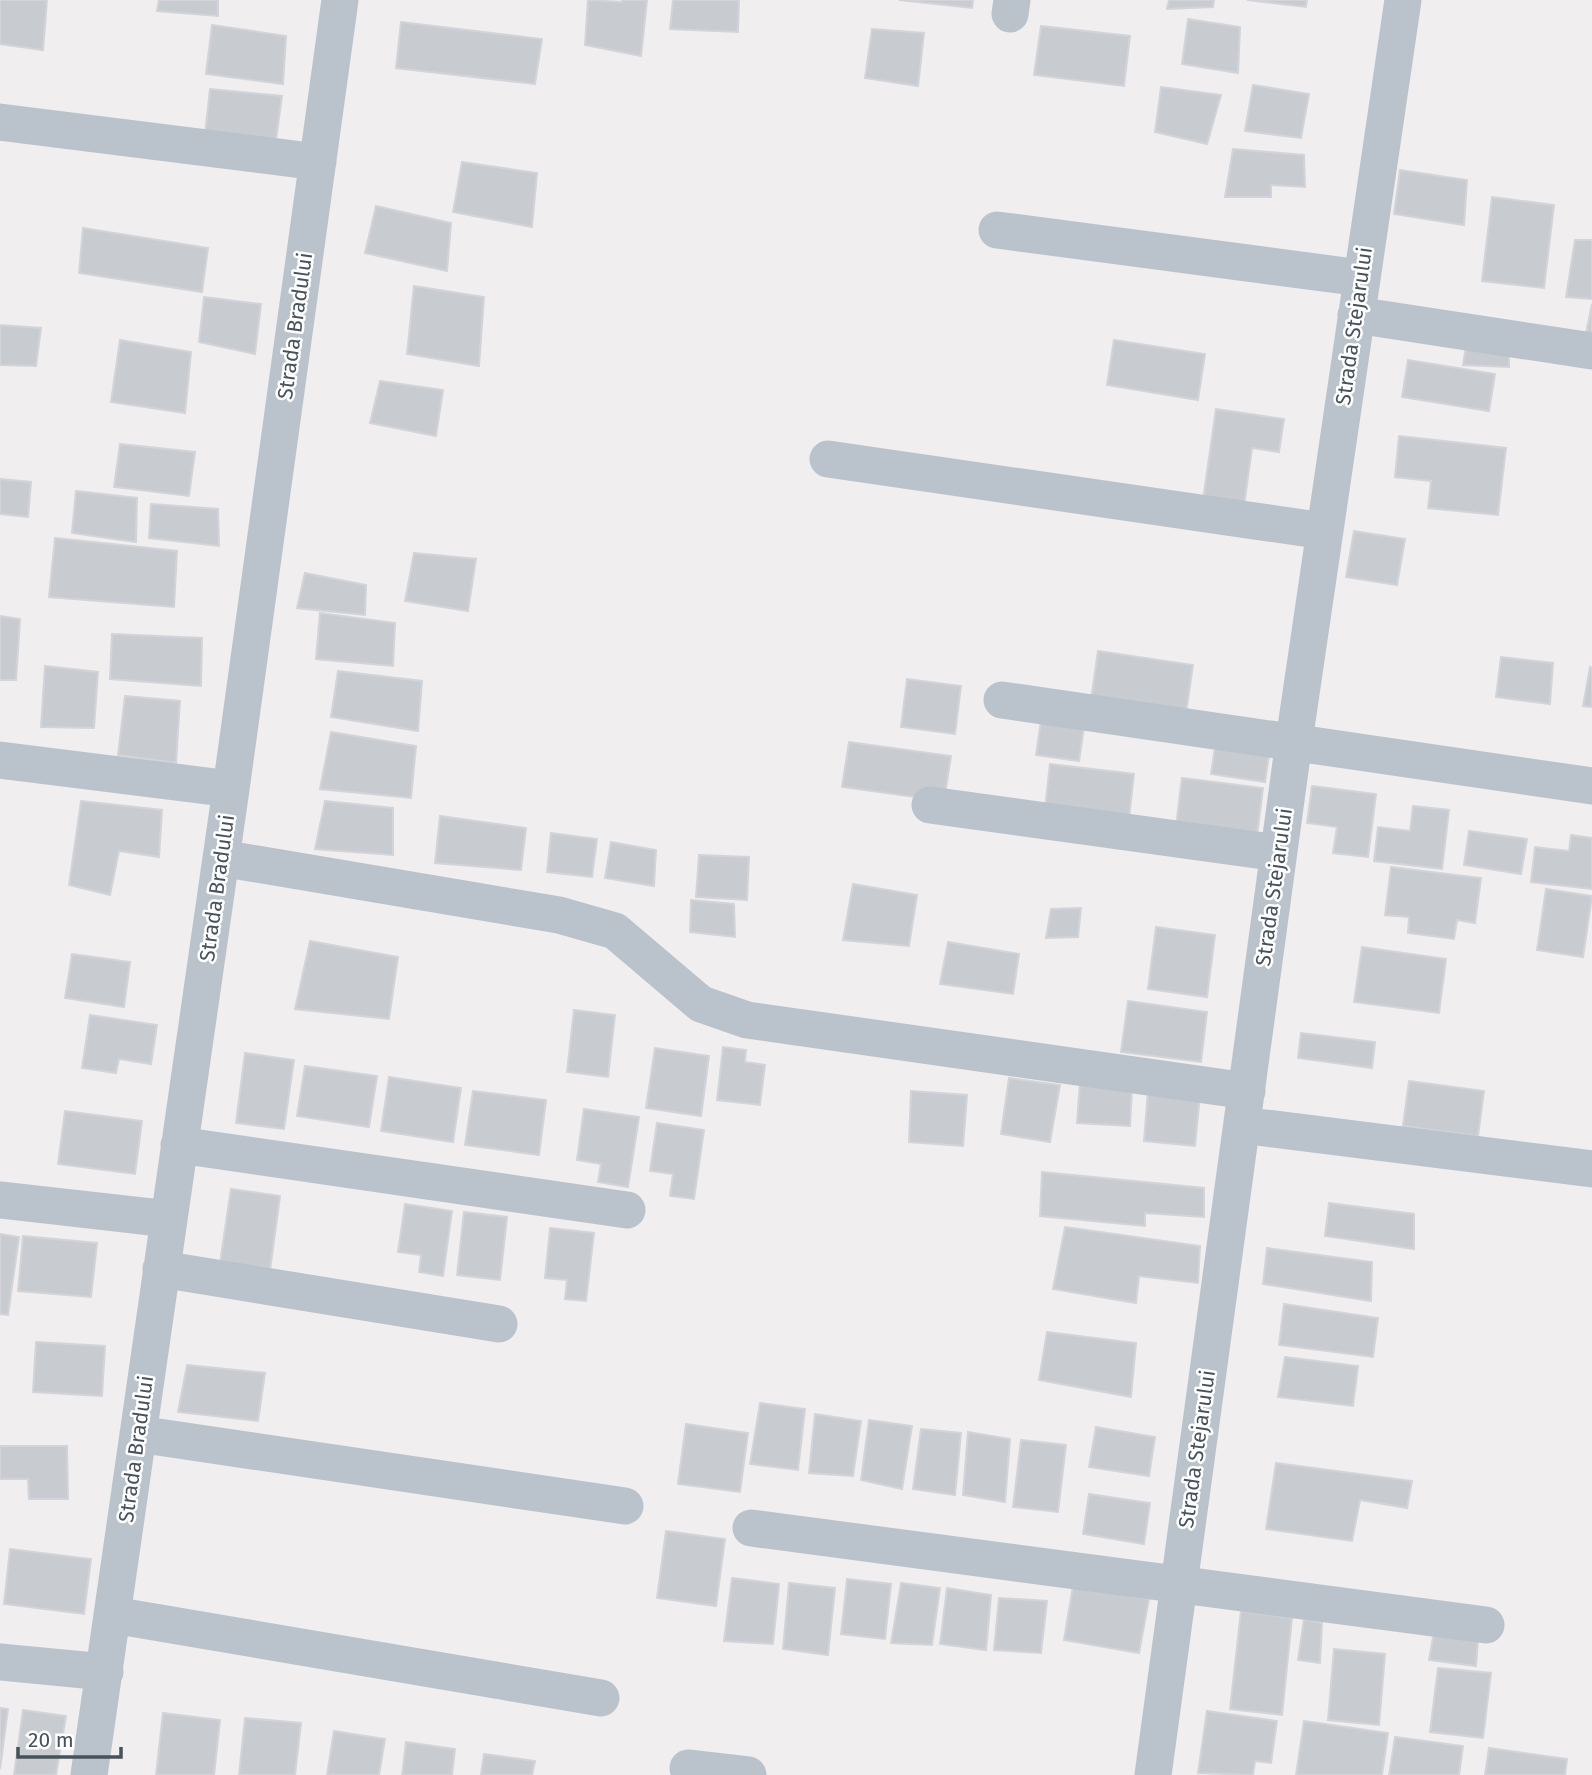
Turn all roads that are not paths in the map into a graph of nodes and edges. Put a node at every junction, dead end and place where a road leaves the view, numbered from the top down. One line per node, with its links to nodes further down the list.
1 (340, 0): 4 (street, Strada Bradului)
2 (1403, 0): 6 (street, Strada Stejarului)
3 (0, 122): 4 (street)
4 (318, 162): 15 (street, Strada Bradului)
5 (997, 230): 6 (street)
6 (1361, 278): 7 (street, Strada Stejarului)
7 (1356, 315): 8 (street); 10 (street, Strada Stejarului)
8 (1592, 351)
9 (828, 459): 10 (street)
10 (1324, 531): 12 (street, Strada Stejarului)
11 (1002, 700): 12 (street)
12 (1294, 741): 14 (street); 17 (street, Strada Stejarului)
13 (0, 760): 15 (street)
14 (1592, 786)
15 (231, 789): 18 (street, Strada Bradului)
16 (930, 805): 17 (street)
17 (1278, 853): 19 (street, Strada Stejarului)
18 (221, 858): 19 (street); 20 (street, Strada Bradului)
19 (1245, 1108): 21 (street); 30 (street, Strada Stejarului)
20 (179, 1145): 23 (street); 24 (street, Strada Bradului)
21 (1592, 1169)
22 (0, 1200): 24 (street)
23 (627, 1210)
24 (169, 1219): 25 (street, Strada Bradului)
25 (162, 1269): 26 (street); 27 (street, Strada Bradului)
26 (499, 1324)
27 (138, 1434): 28 (street); 31 (street, Strada Bradului)
28 (625, 1506)
29 (751, 1528): 30 (street)
30 (1180, 1584): 32 (street); 39 (street, Strada Stejarului)
31 (113, 1615): 34 (street, Strada Bradului); 35 (street)
32 (1486, 1625)
33 (0, 1662): 34 (street)
34 (105, 1672): 37 (street, Strada Bradului)
35 (601, 1698)
36 (688, 1768): 38 (street)
37 (89, 1775)
38 (748, 1775)
39 (1153, 1775)

